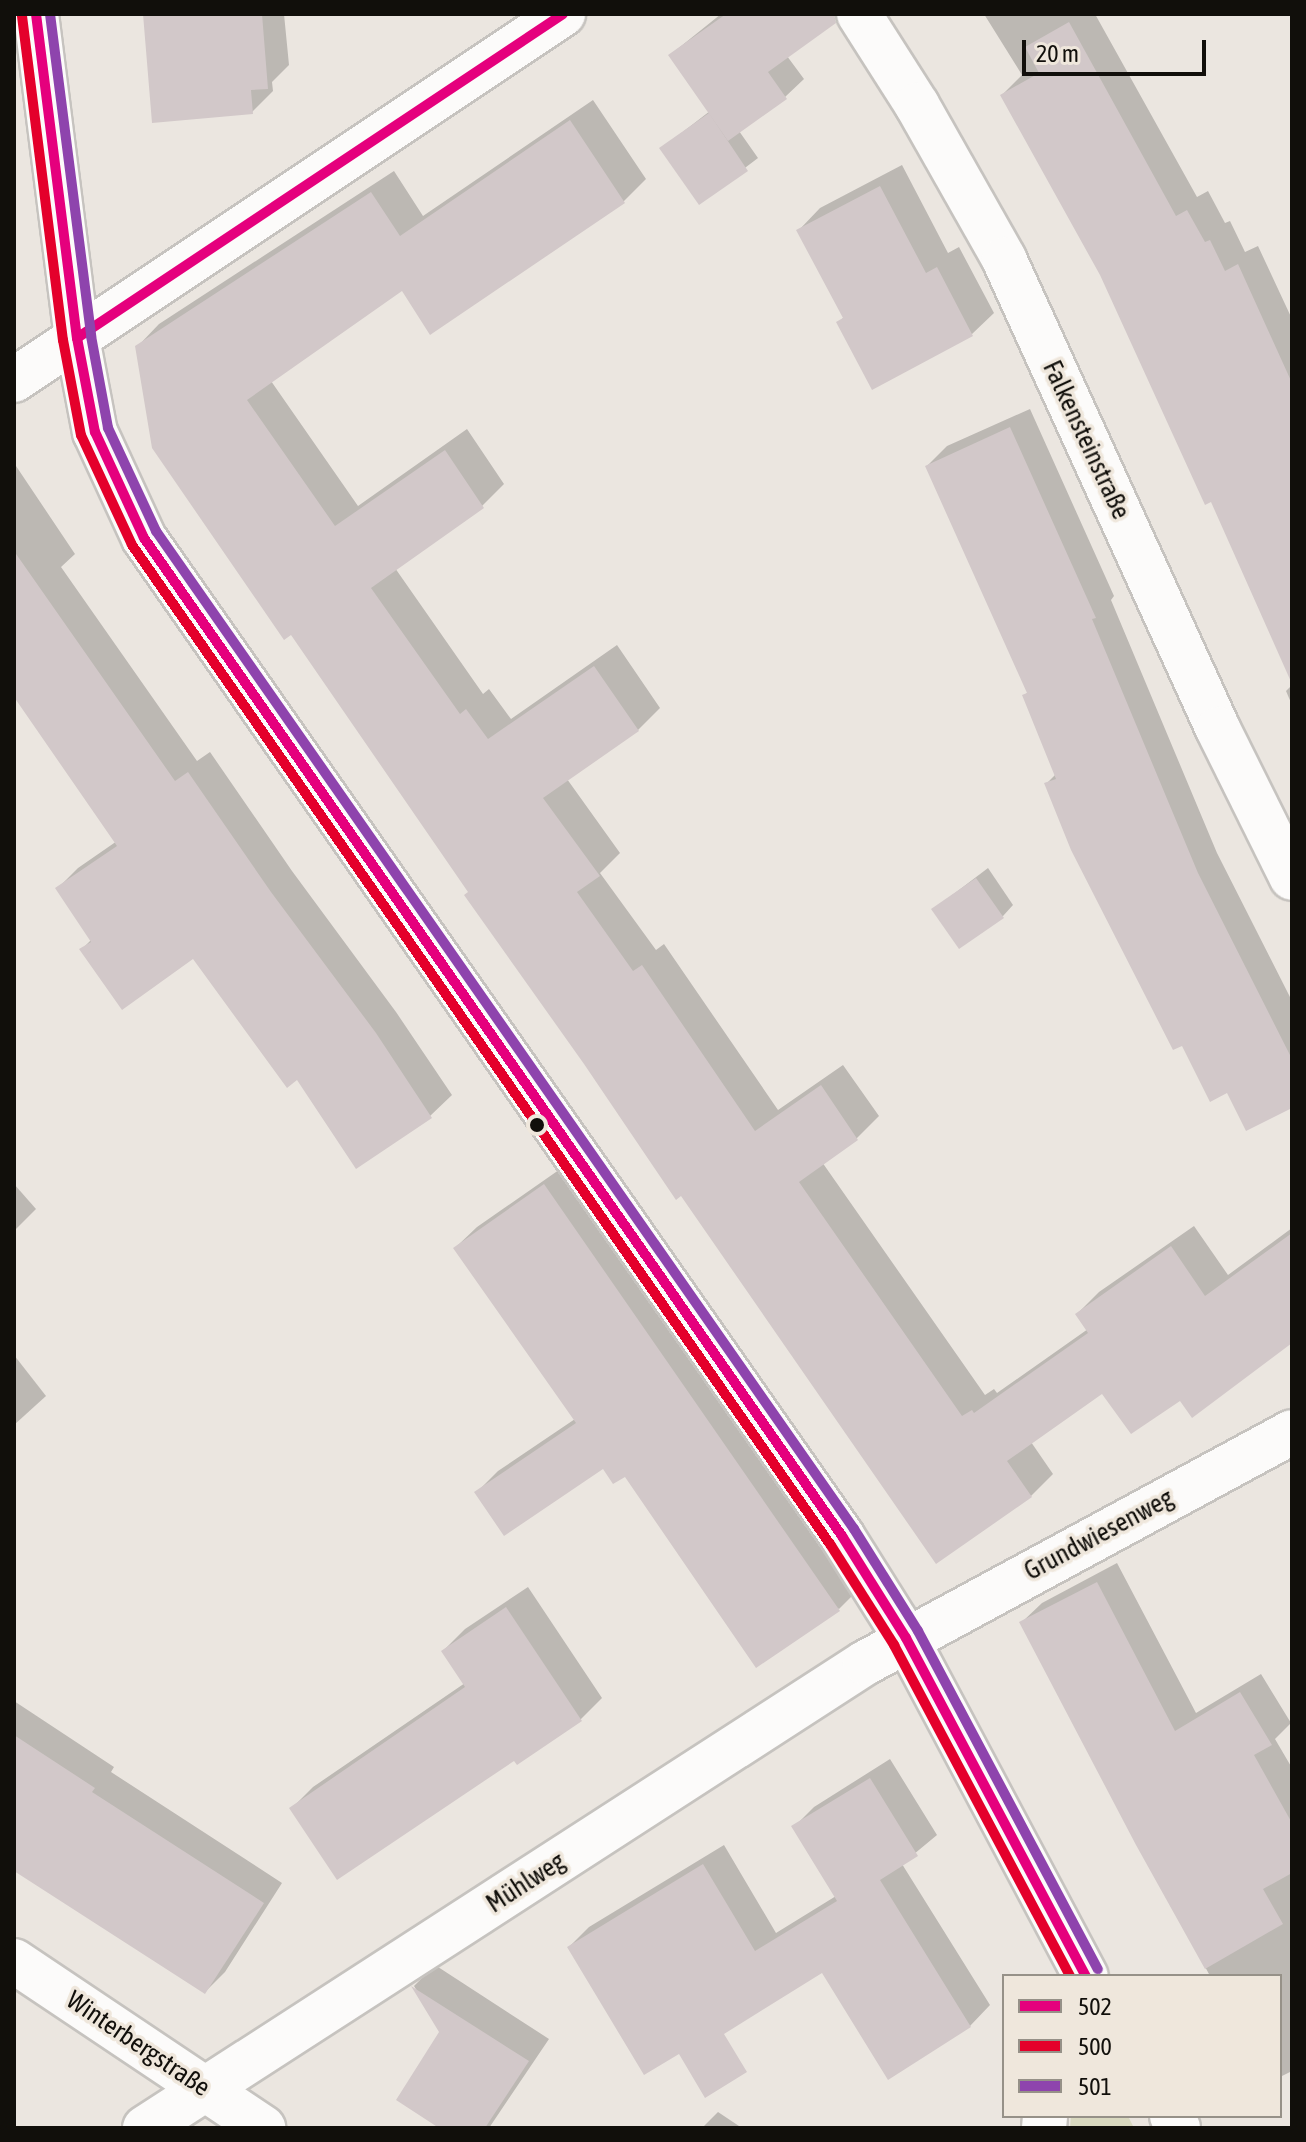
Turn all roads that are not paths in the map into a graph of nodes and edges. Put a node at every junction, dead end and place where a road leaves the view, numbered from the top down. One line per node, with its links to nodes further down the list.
1 (36, 14): 4 (street)
2 (563, 14): 4 (street)
3 (859, 14): 6 (street, Falkensteinstraße)
4 (77, 338): 5 (street); 8 (street)
5 (14, 380)
6 (1292, 878)
7 (1292, 1432): 8 (street, Grundwiesenweg)
8 (906, 1638): 10 (street); 11 (street, Mühlweg)
9 (14, 1961): 11 (street, Winterbergstraße)
10 (1084, 1974)
11 (207, 2091): 12 (street, Mühlweg); 13 (street, Winterbergstraße)
12 (145, 2128)
13 (263, 2128)

